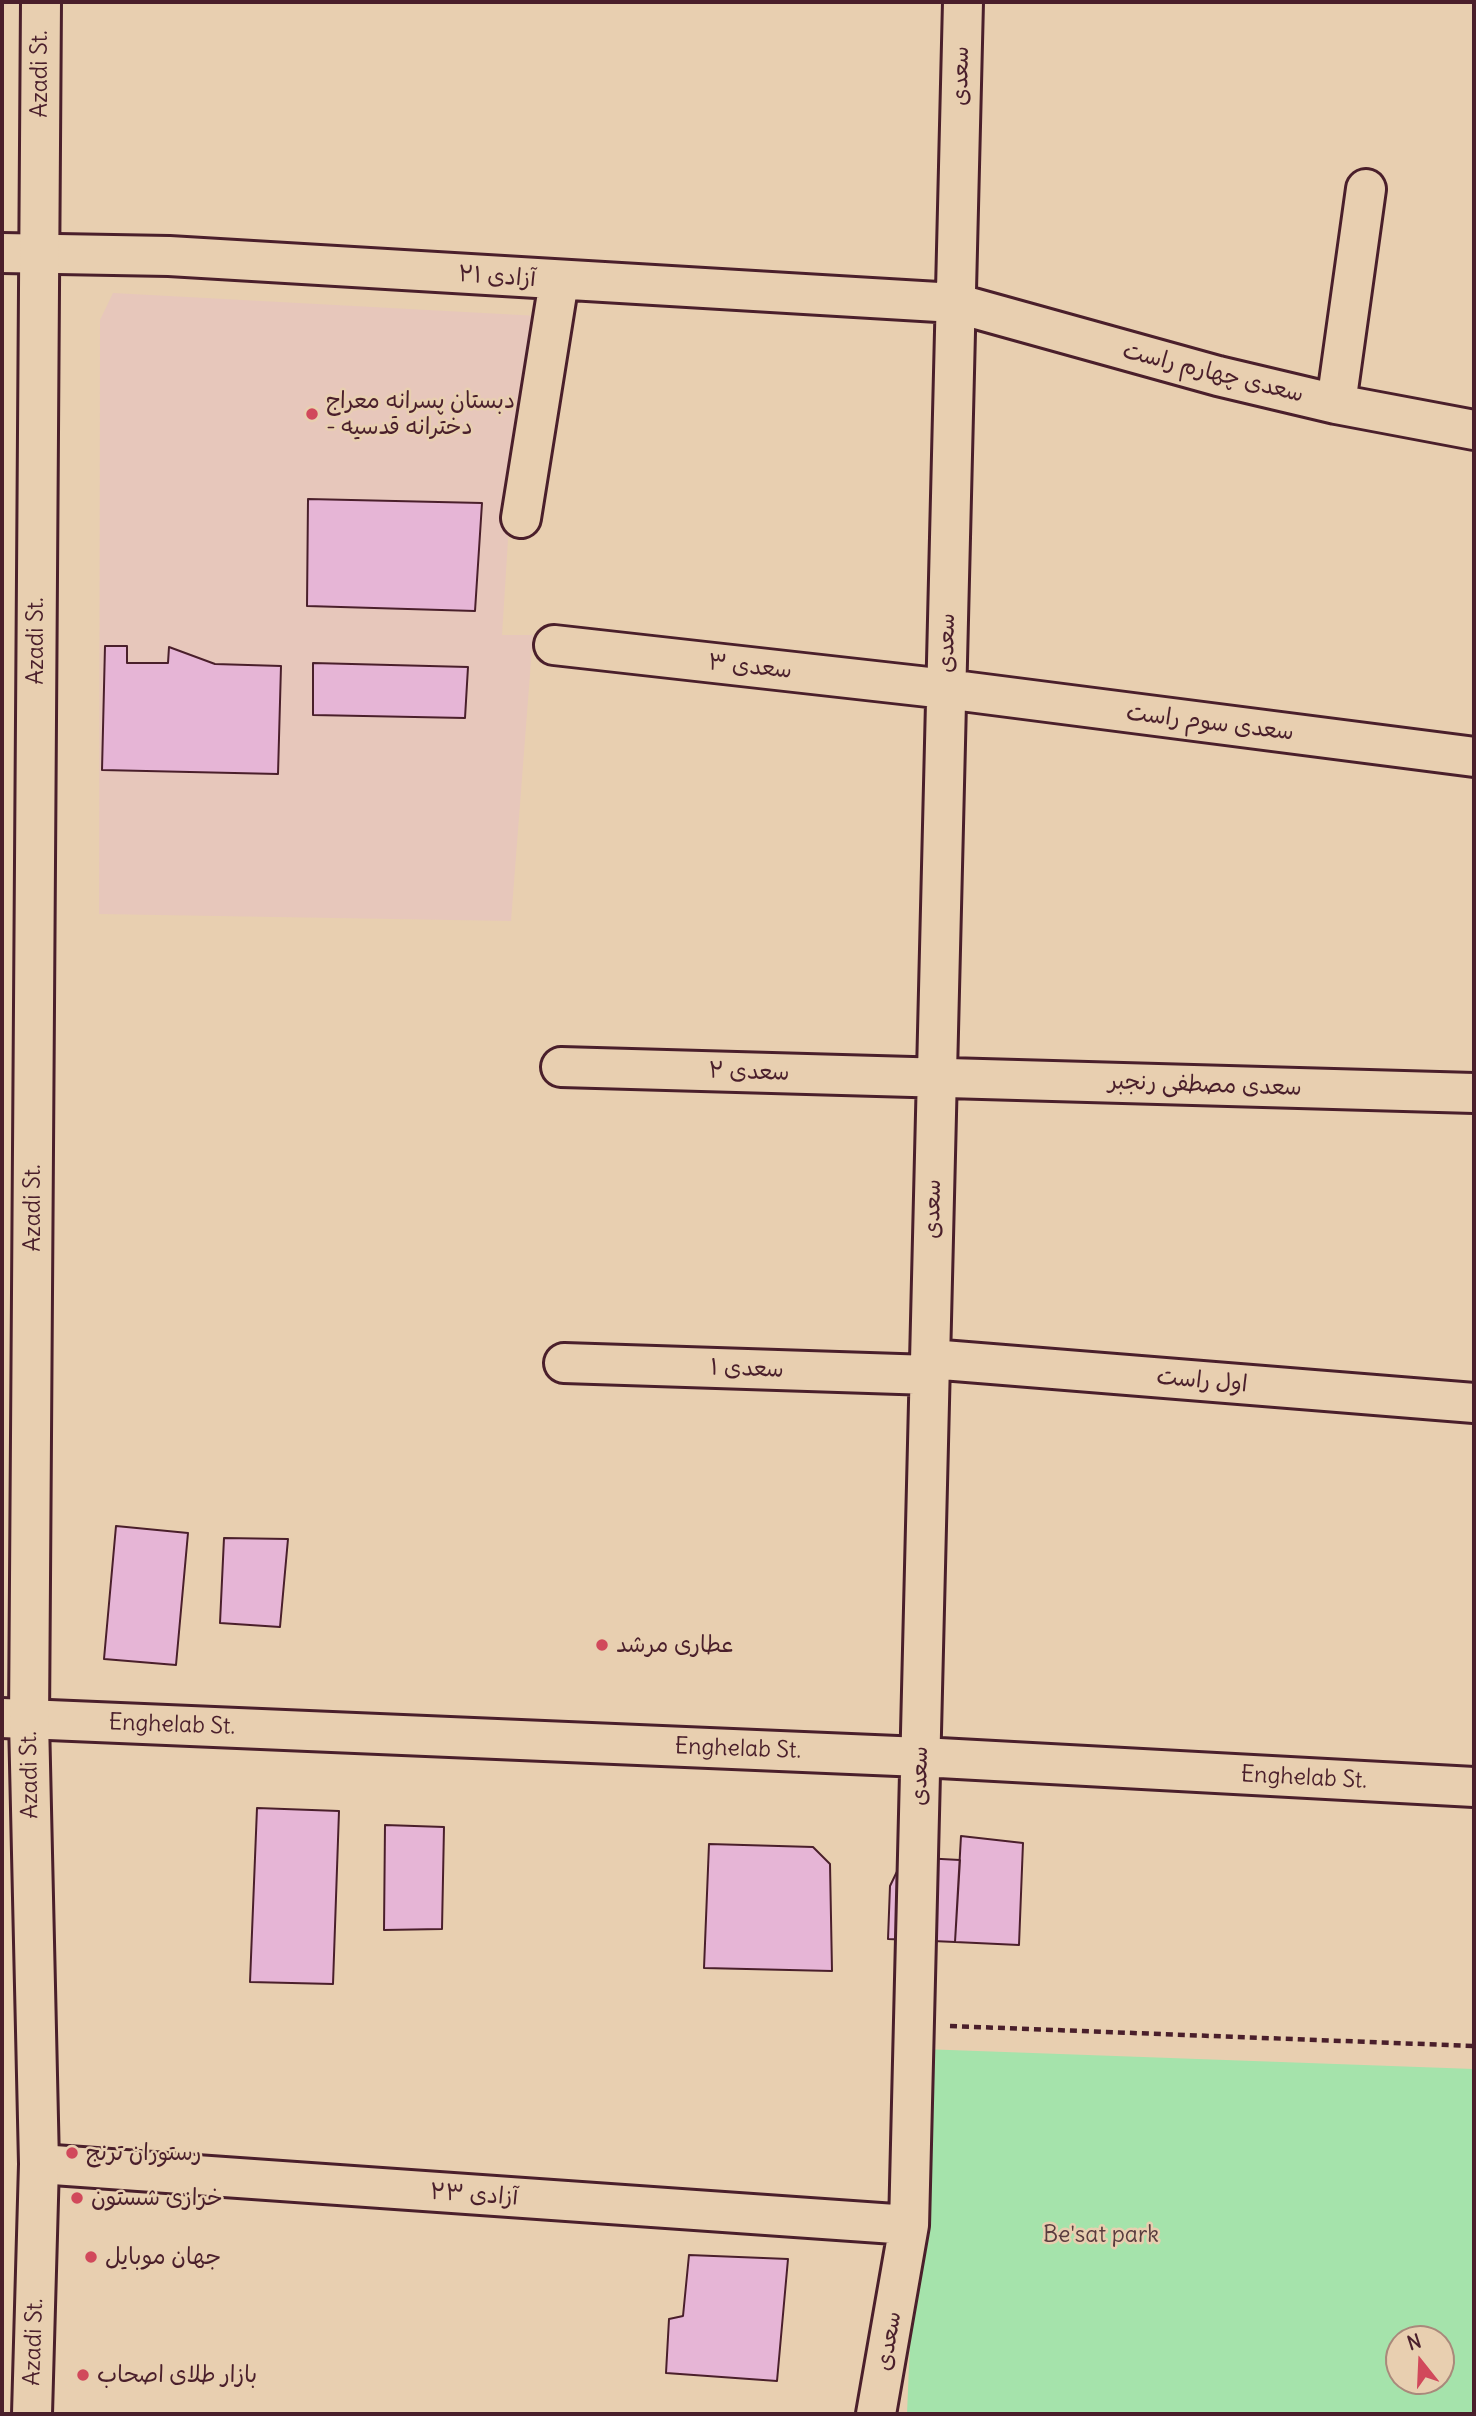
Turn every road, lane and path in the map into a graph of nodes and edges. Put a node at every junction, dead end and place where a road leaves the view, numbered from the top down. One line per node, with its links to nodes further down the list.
1 (41, 2): 4 (street, Azadi St.)
2 (963, 2): 6 (street, سعدی)
3 (1366, 189): 7 (street)
4 (20, 254): 5 (street, آزادی ۲۱); 19 (street, Azadi St.)
5 (559, 281): 6 (street, آزادی ۲۱); 9 (street)
6 (955, 303): 7 (street, سعدی چهارم راست); 11 (street, سعدی)
7 (1336, 404): 8 (street, سعدی چهارم راست)
8 (1474, 430)
9 (521, 518)
10 (554, 645): 11 (street, سعدی ۳)
11 (946, 689): 12 (street, سعدی سوم راست); 14 (street, سعدی)
12 (1474, 757)
13 (561, 1067): 14 (street, سعدی ۲)
14 (936, 1077): 15 (street, سعدی مصطفی رنجبر); 17 (street, سعدی)
15 (1474, 1093)
16 (564, 1363): 17 (street, سعدی ۱)
17 (930, 1367): 18 (street, اول راست); 20 (street, سعدی)
18 (1474, 1403)
19 (15, 1719): 20 (street, Enghelab St.); 24 (street, Azadi St.)
20 (920, 1757): 21 (street, Enghelab St.); 22 (street, سعدی)
21 (1474, 1787)
22 (914, 2024): 23 (path); 25 (street, سعدی)
23 (1474, 2046)
24 (39, 2164): 25 (street, آزادی ۲۳); 26 (street, Azadi St.)
25 (909, 2225): 27 (street, سعدی)
26 (32, 2414)
27 (876, 2414)

